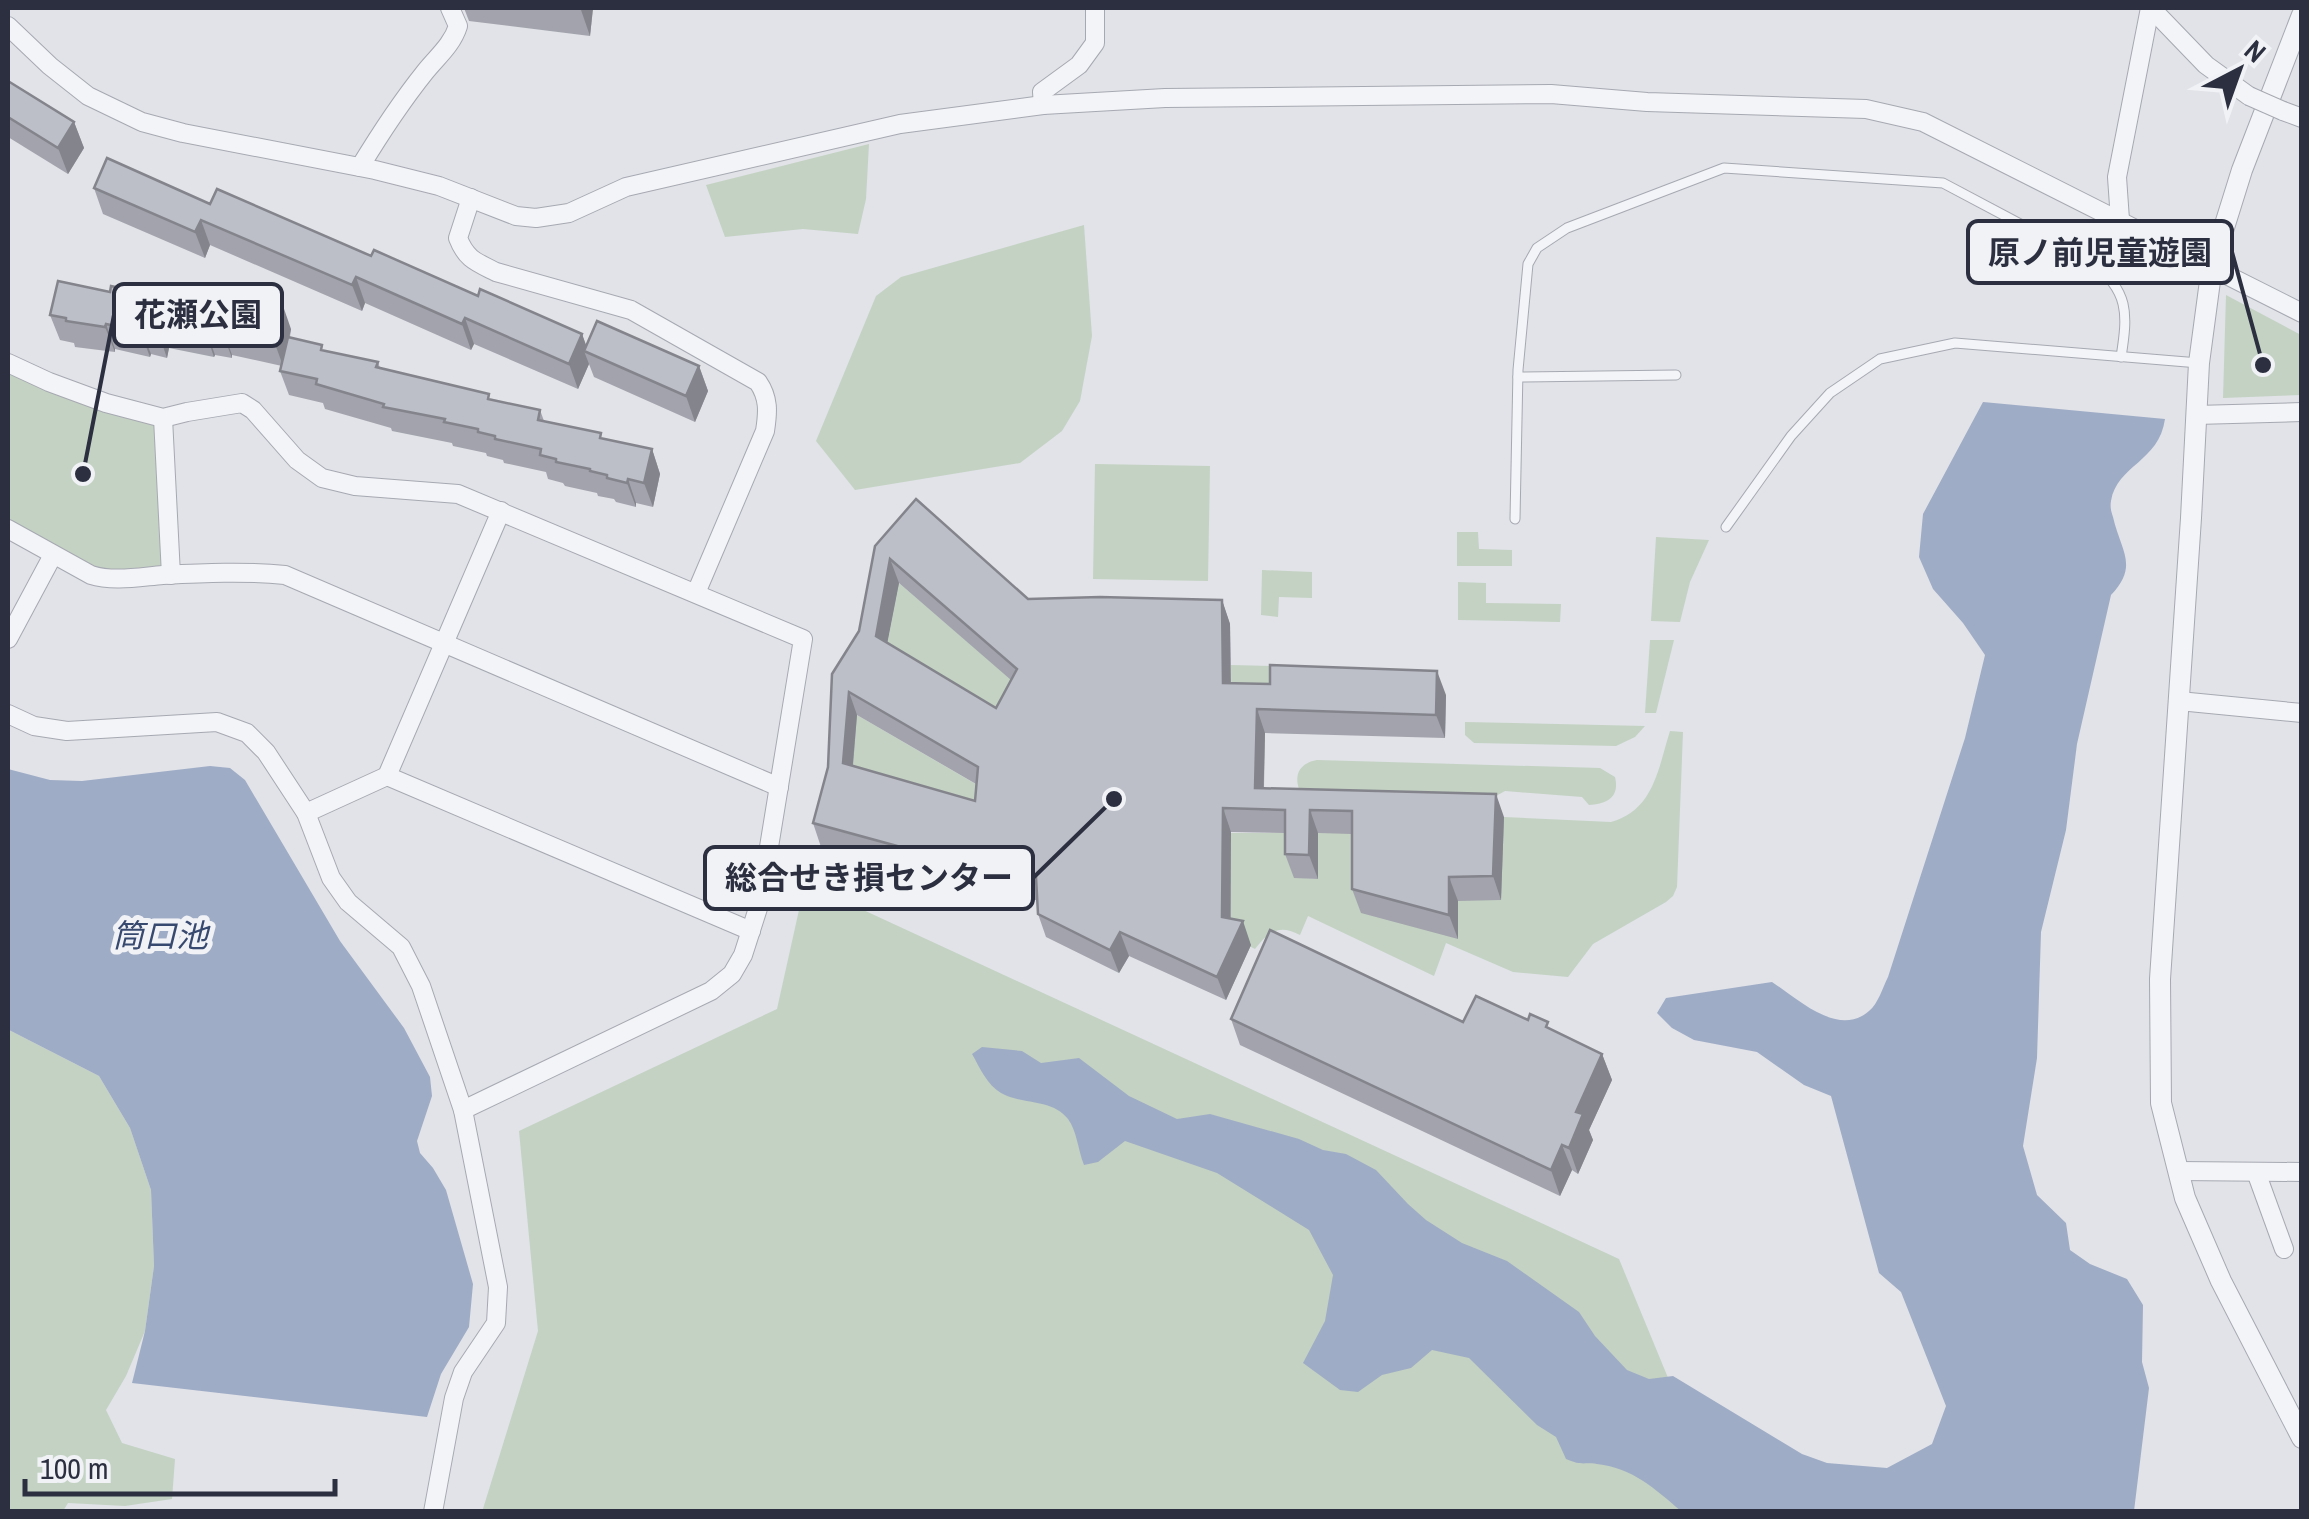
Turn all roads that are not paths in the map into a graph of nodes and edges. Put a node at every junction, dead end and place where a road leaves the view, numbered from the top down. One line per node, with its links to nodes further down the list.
1 (450, 8): 8 (street)
2 (1096, 8): 6 (street)
3 (2151, 8): 7 (street, bridge); 10 (street)
4 (2302, 15): 11 (street)
5 (8, 26): 8 (street)
6 (1043, 105): 9 (street); 10 (street)
7 (2302, 118)
8 (360, 167): 9 (street)
9 (472, 198): 27 (street)
10 (2120, 220): 11 (street)
11 (2212, 266): 12 (street); 15 (street)
12 (2302, 313)
13 (2121, 357): 15 (lane); 17 (lane); 23 (lane)
14 (8, 363): 20 (street)
15 (2199, 363): 19 (street)
16 (1676, 375): 17 (lane)
17 (1518, 376): 22 (lane)
18 (2302, 412): 19 (street)
19 (2196, 415): 30 (street)
20 (163, 418): 21 (street); 26 (street)
21 (501, 511): 27 (street); 29 (street)
22 (1514, 520)
23 (1726, 527)
24 (8, 529): 25 (street)
25 (53, 555): 26 (street); 28 (street)
26 (171, 575): 29 (street)
27 (696, 594): 34 (street)
28 (8, 639)
29 (446, 645): 33 (street); 34 (street)
30 (2179, 700): 31 (street); 38 (street)
31 (2302, 713)
32 (8, 714): 35 (street)
33 (387, 776): 35 (street); 36 (street)
34 (779, 787): 36 (street)
35 (306, 813): 37 (street)
36 (750, 931): 37 (street)
37 (463, 1110): 43 (street)
38 (2178, 1171): 39 (street); 42 (street)
39 (2256, 1172): 40 (street); 41 (street)
40 (2302, 1172)
41 (2284, 1249)
42 (2302, 1438)
43 (433, 1512)

